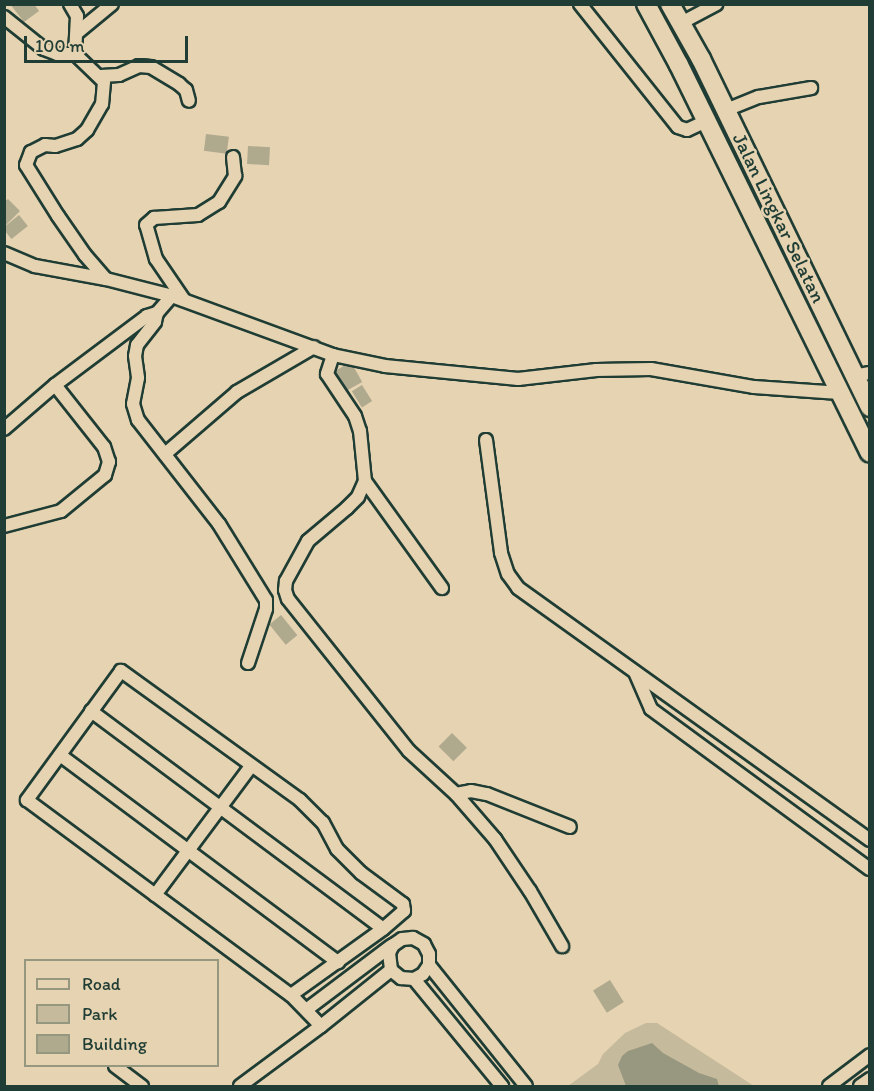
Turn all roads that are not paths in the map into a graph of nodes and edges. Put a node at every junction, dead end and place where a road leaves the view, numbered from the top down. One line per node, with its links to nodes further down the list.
1 (70, 4): 9 (street)
2 (112, 4): 9 (street)
3 (579, 4): 15 (street)
4 (646, 4): 15 (highway, Jalan Lingkar Selatan)
5 (670, 4): 8 (highway, Jalan Lingkar Selatan)
6 (716, 4): 8 (street)
7 (4, 17): 10 (street)
8 (681, 24): 14 (highway, Jalan Lingkar Selatan)
9 (78, 32): 10 (street)
10 (75, 54): 11 (street)
11 (100, 76): 13 (street); 20 (street)
12 (811, 88): 14 (street)
13 (189, 100)
14 (726, 110): 18 (highway, Jalan Lingkar Selatan)
15 (706, 121): 19 (highway, Jalan Lingkar Selatan)
16 (233, 157): 21 (street)
17 (4, 253): 20 (street)
18 (804, 267): 19 (highway); 25 (highway, Jalan Lingkar Selatan)
19 (781, 275): 27 (highway, Jalan Lingkar Selatan)
20 (106, 279): 21 (street)
21 (178, 298): 22 (street); 23 (street)
22 (157, 313): 26 (street); 32 (street)
23 (314, 348): 24 (street); 32 (street)
24 (333, 355): 27 (street); 33 (street)
25 (862, 375): 28 (highway, Jalan Lingkar Selatan)
26 (55, 385): 29 (street); 34 (street)
27 (839, 393): 31 (highway, Jalan Lingkar Selatan)
28 (868, 400)
29 (4, 429)
30 (486, 440): 37 (street)
31 (870, 453)
32 (165, 454): 36 (street)
33 (365, 481): 35 (street); 41 (street)
34 (4, 526)
35 (442, 588)
36 (248, 663)
37 (635, 672): 44 (street); 46 (street)
38 (91, 711): 39 (street); 40 (street); 42 (street)
39 (60, 755): 45 (street); 47 (street)
40 (251, 766): 42 (street); 48 (street)
41 (456, 794): 43 (street); 50 (street)
42 (220, 808): 45 (street); 48 (street)
43 (570, 827)
44 (870, 840)
45 (188, 850): 47 (street); 51 (street)
46 (870, 869)
47 (155, 895): 55 (street)
48 (383, 930): 51 (street)
49 (393, 945): 52 (street); 53 (street); 56 (street)
50 (562, 946)
51 (338, 962): 55 (street)
52 (429, 965): 54 (street); 64 (street)
53 (391, 970): 54 (street); 57 (street)
54 (414, 979): 63 (street)
55 (291, 995): 56 (street)
56 (306, 1010): 57 (street)
57 (321, 1026): 62 (street)
58 (870, 1055): 65 (street)
59 (118, 1067): 61 (street)
60 (870, 1079): 66 (street)
61 (142, 1086)
62 (240, 1086)
63 (502, 1086)
64 (526, 1086)
65 (829, 1086)
66 (860, 1086)

